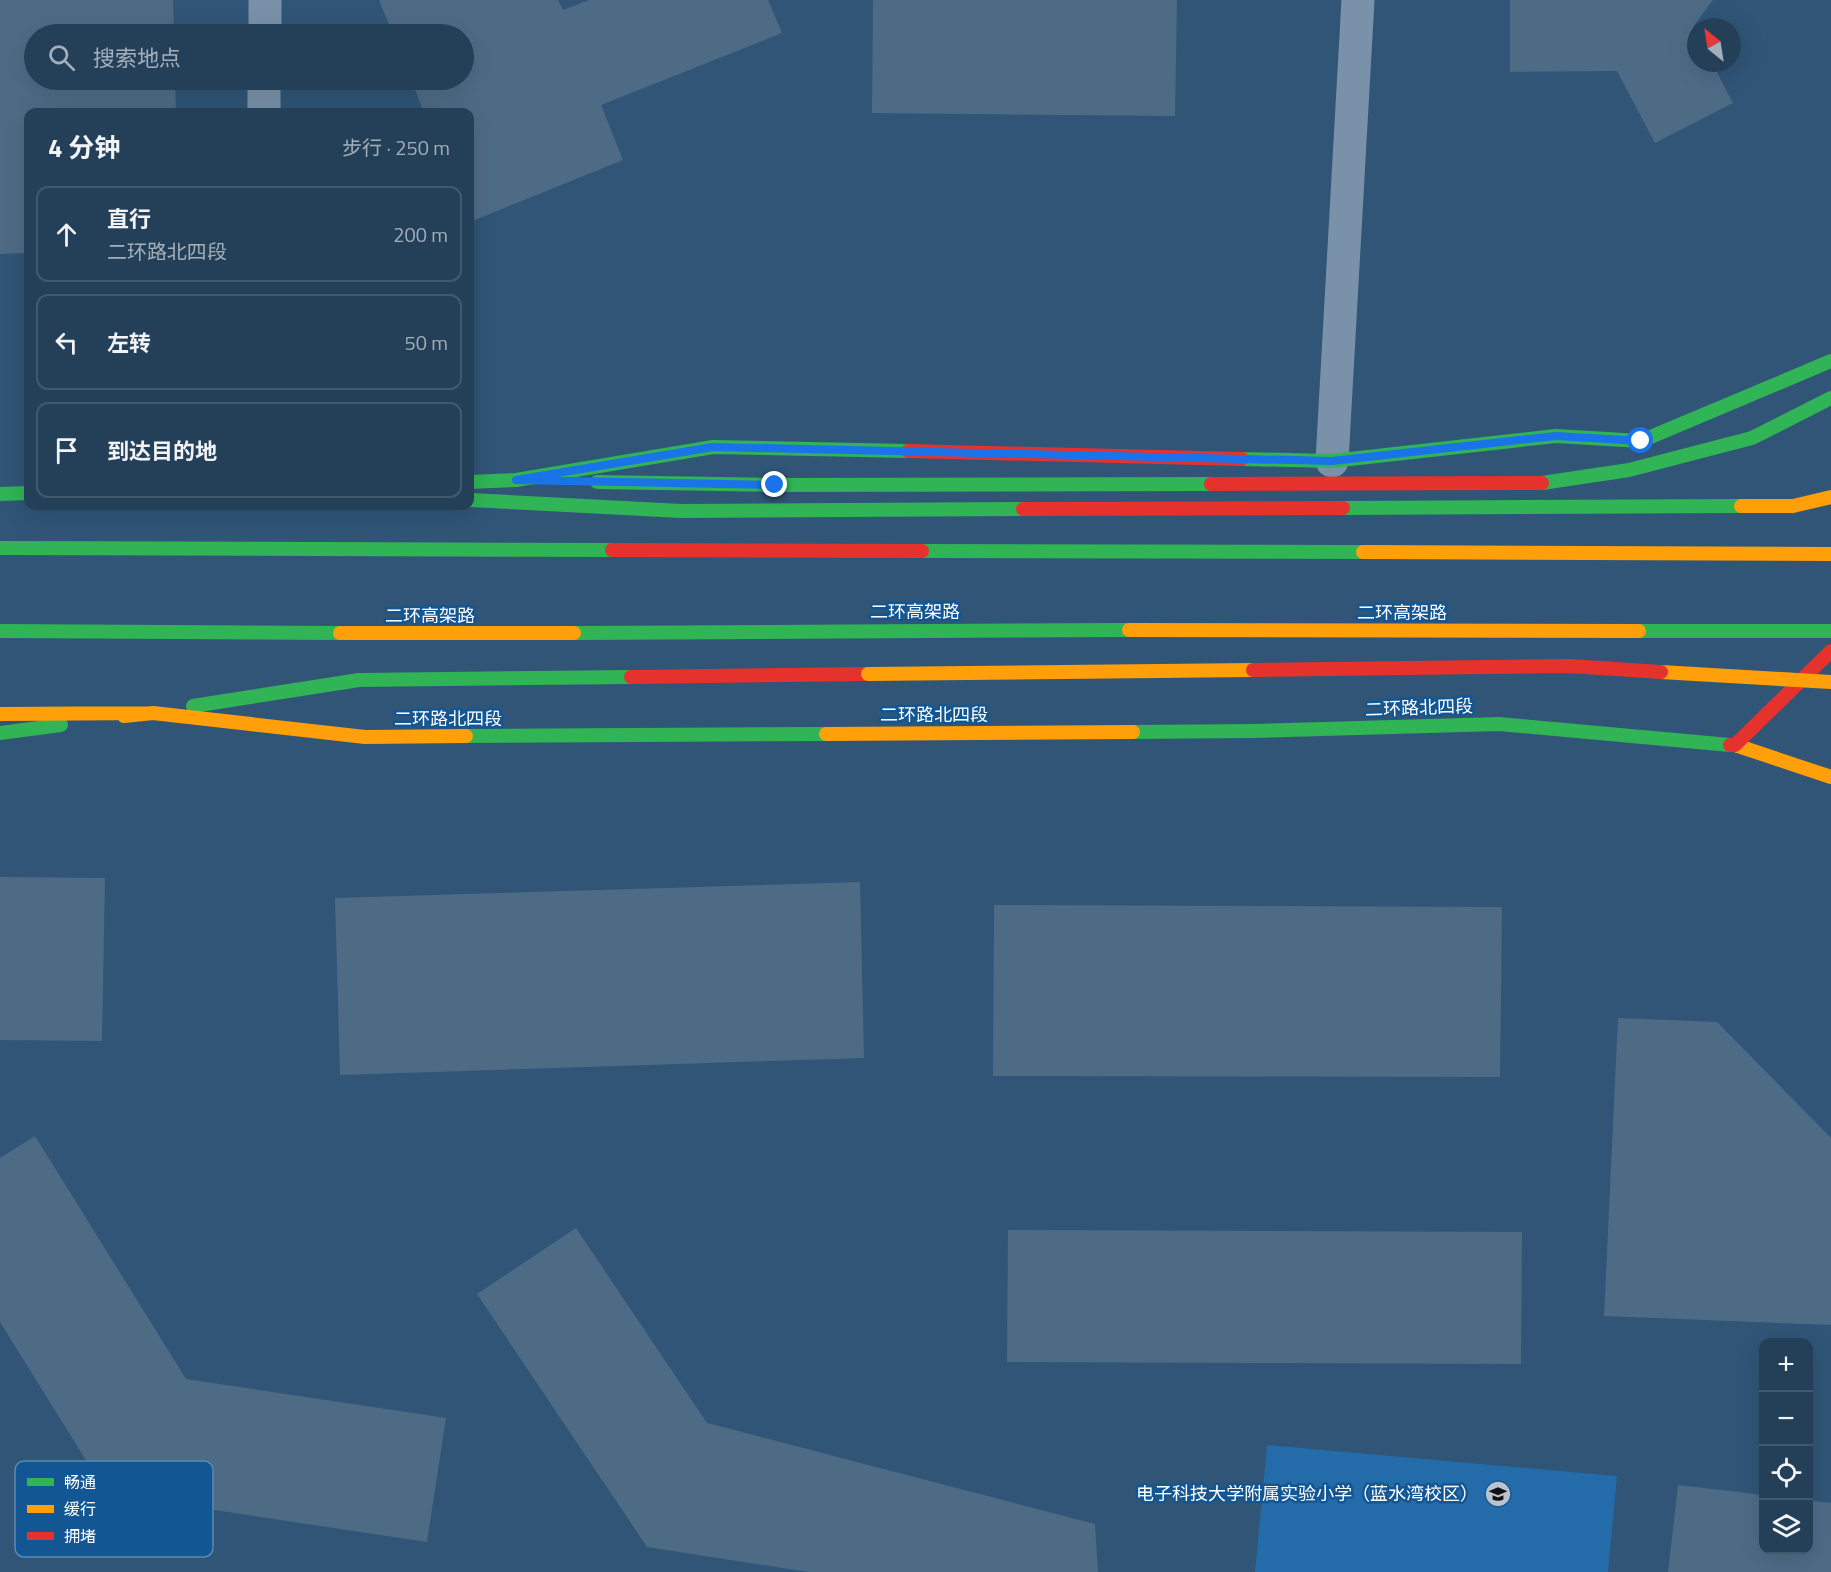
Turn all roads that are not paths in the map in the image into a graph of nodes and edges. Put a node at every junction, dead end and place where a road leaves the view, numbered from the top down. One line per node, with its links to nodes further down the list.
1 (265, 0): 3 (street)
2 (1358, 0): 8 (street)
3 (265, 24)
4 (264, 90): 5 (street)
5 (264, 108)
6 (1831, 361): 8 (main road)
7 (1831, 398): 8 (main road)
8 (1326, 472): 9 (main road); 9 (main road)
9 (516, 480): 11 (main road)
10 (0, 482): 12 (main road)
11 (474, 482)
12 (24, 485)
13 (24, 493): 14 (main road)
14 (0, 494)
15 (1831, 497): 16 (main road)
16 (474, 500)
17 (0, 548): 18 (main road)
18 (1831, 554)
19 (0, 631): 20 (main road, 二环高架路)
20 (1831, 631)
21 (1831, 651): 26 (main road)
22 (1831, 682): 23 (main road, bridge)
23 (153, 713): 24 (main road); 25 (main road, 二环路北四段); 26 (main road, 二环路北四段)
24 (0, 714)
25 (0, 733)
26 (1735, 745): 27 (main road, 二环路北四段)
27 (1831, 777)

